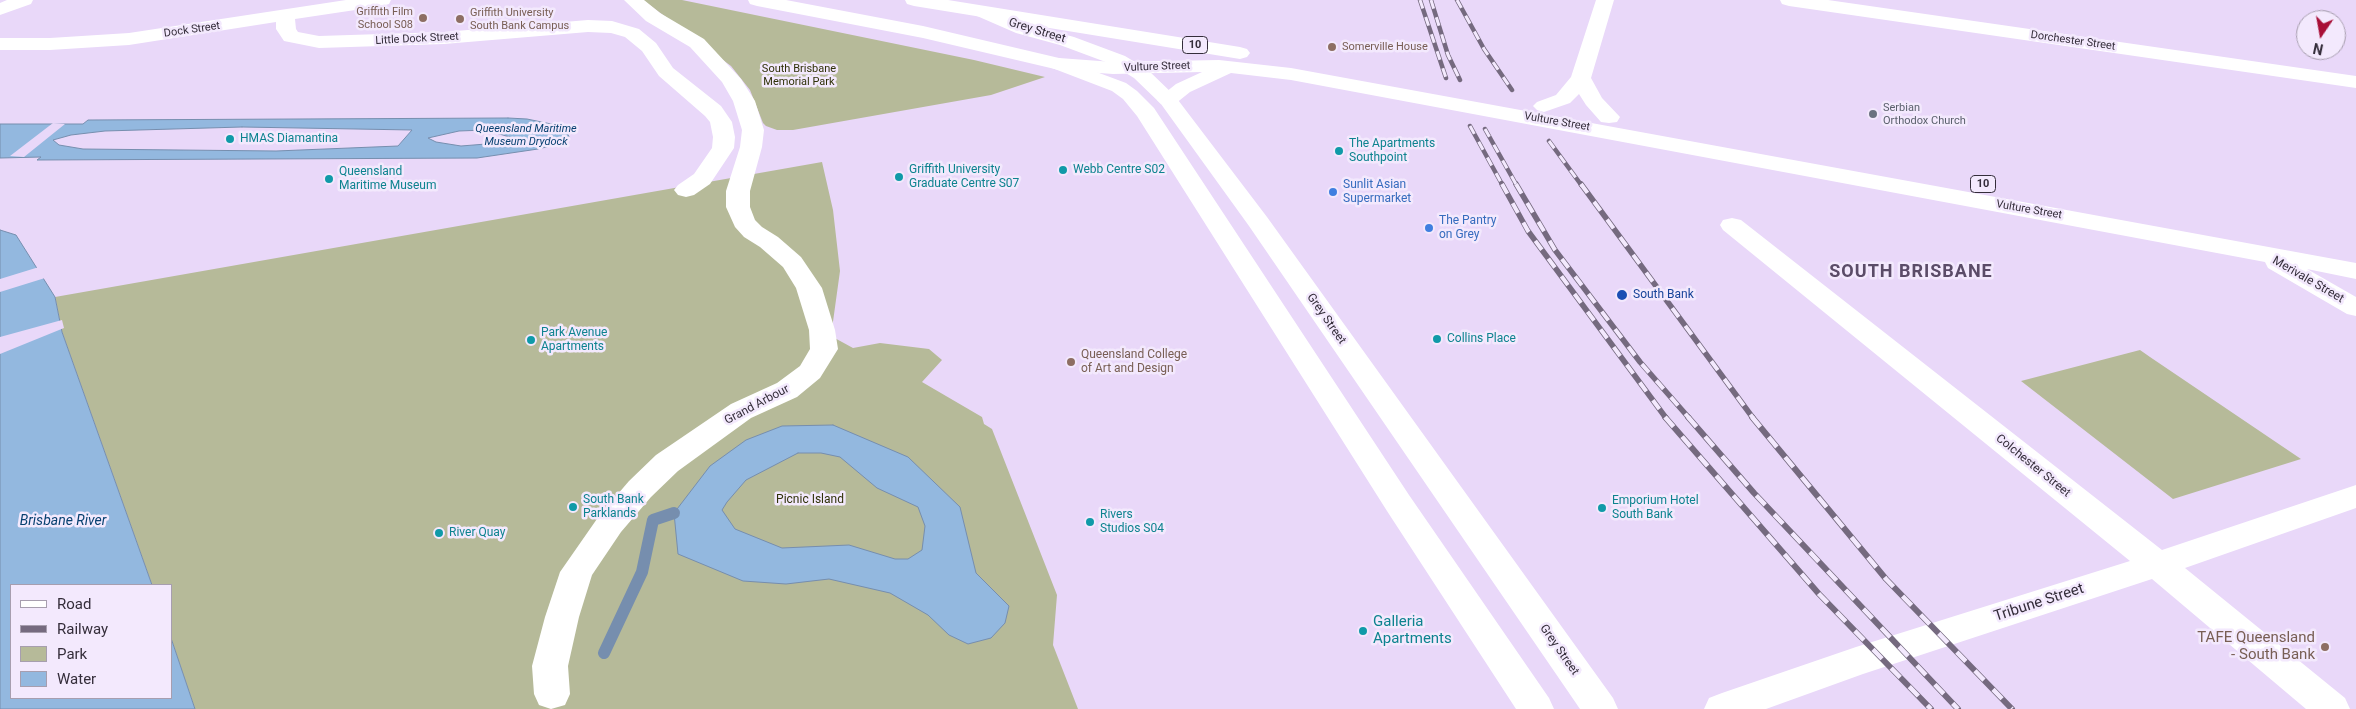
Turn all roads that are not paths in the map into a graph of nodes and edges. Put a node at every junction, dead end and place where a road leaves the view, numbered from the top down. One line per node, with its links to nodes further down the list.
1 (24, 0): 8 (street)
2 (382, 0): 10 (street, Dock Street)
3 (633, 0): 29 (street, Grand Arbour)
4 (757, 0): 12 (street, Vulture Street / 10)
5 (914, 0): 9 (street, Vulture Street / 10)
6 (1604, 0): 15 (street)
7 (1790, 0): 16 (street, Dorchester Street)
8 (0, 9)
9 (984, 12): 14 (street, Grey Street); 17 (street, Vulture Street / 10)
10 (286, 15): 11 (street, Dock Street); 21 (street, Little Dock Street)
11 (0, 44)
12 (1059, 64): 14 (street, Vulture Street / 10); 30 (street, Grey Street)
13 (1231, 67): 14 (street, Vulture Street / 10); 17 (street, Vulture Street / 10); 18 (street)
14 (1133, 68): 18 (street, Grey Street)
15 (1580, 78): 19 (street); 20 (street)
16 (2356, 82)
17 (1409, 89): 19 (street, Vulture Street / 10); 19 (street, Vulture Street / 10)
18 (1168, 100): 31 (street, Grey Street)
19 (1561, 111): 20 (street, Vulture Street / 10); 24 (street, Vulture Street / 10)
20 (1609, 117): 23 (street, Vulture Street / 10)
21 (686, 190)
22 (1732, 225): 28 (street, Colchester Street)
23 (2356, 251)
24 (2259, 252): 25 (street, Vulture Street / 10); 26 (street, Merivale Street / 10)
25 (2356, 271)
26 (2356, 308)
27 (2356, 496): 28 (street, Tribune Street)
28 (2156, 565): 32 (street, Tribune Street); 33 (street, Colchester Street)
29 (552, 694)
30 (1536, 709)
31 (1600, 709)
32 (1722, 709)
33 (2332, 709)

